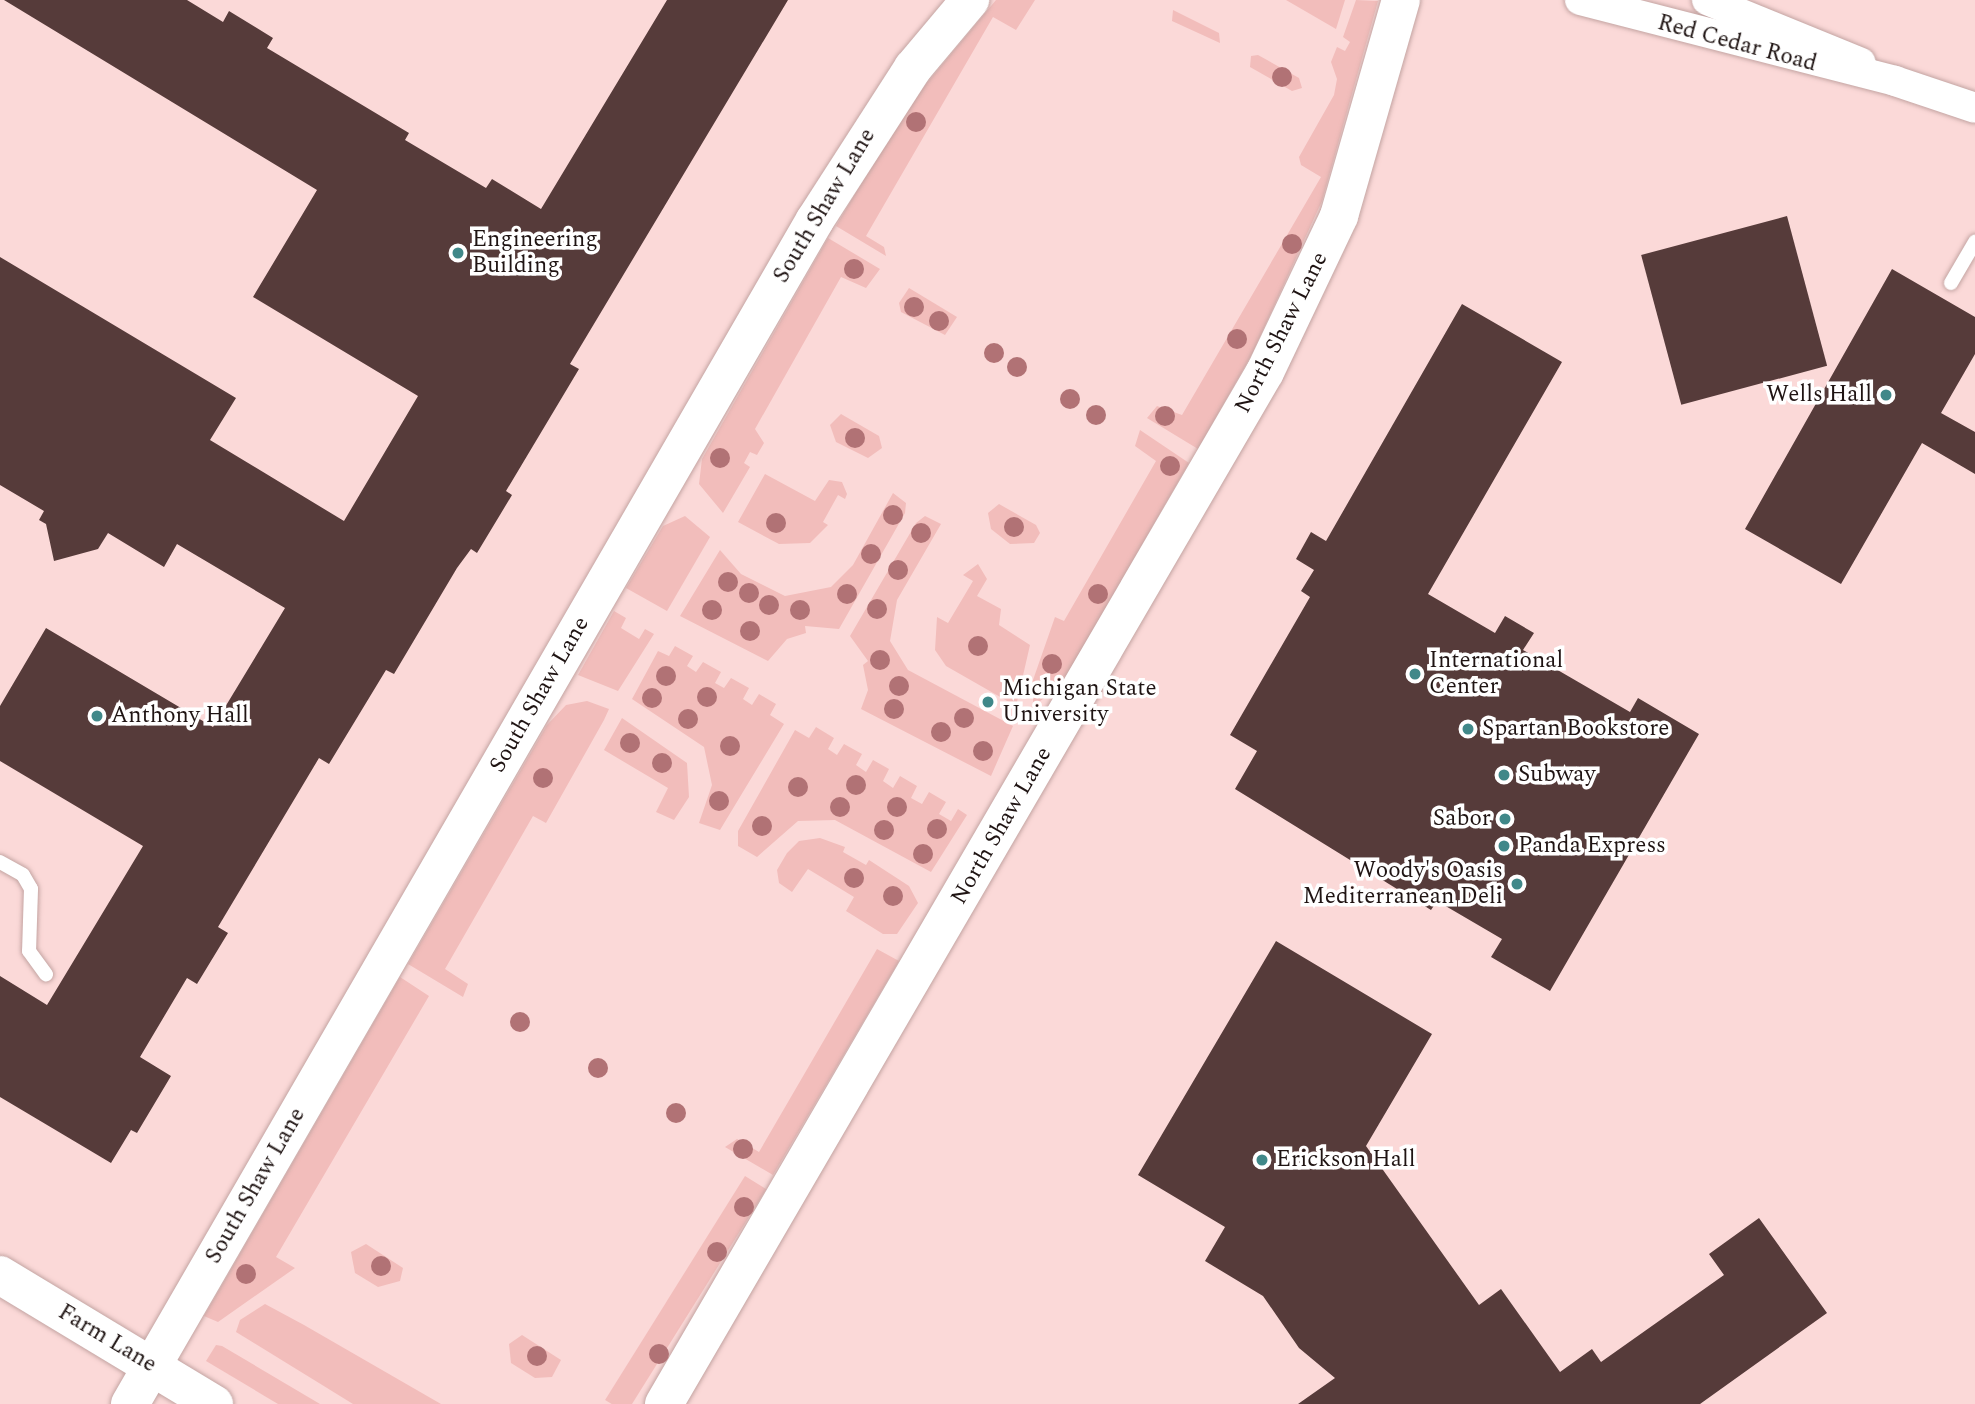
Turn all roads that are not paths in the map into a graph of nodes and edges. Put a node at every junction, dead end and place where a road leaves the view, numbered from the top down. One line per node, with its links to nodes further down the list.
1 (970, 0): 13 (street, South Shaw Lane)
2 (1401, 0): 16 (street, North Shaw Lane)
3 (1580, 0): 6 (street, Red Cedar Road)
4 (1707, 0): 5 (street, Red Cedar Road)
5 (1751, 8): 6 (street, Red Cedar Road)
6 (1895, 81): 7 (street, Red Cedar Road)
7 (1975, 108)
8 (1975, 242): 9 (lane)
9 (1951, 283)
10 (0, 862): 11 (lane)
11 (46, 974)
12 (0, 1275): 13 (street, Farm Lane)
13 (152, 1365): 14 (street, South Shaw Lane); 15 (street, Farm Lane)
14 (130, 1404)
15 (214, 1404)
16 (664, 1404)

